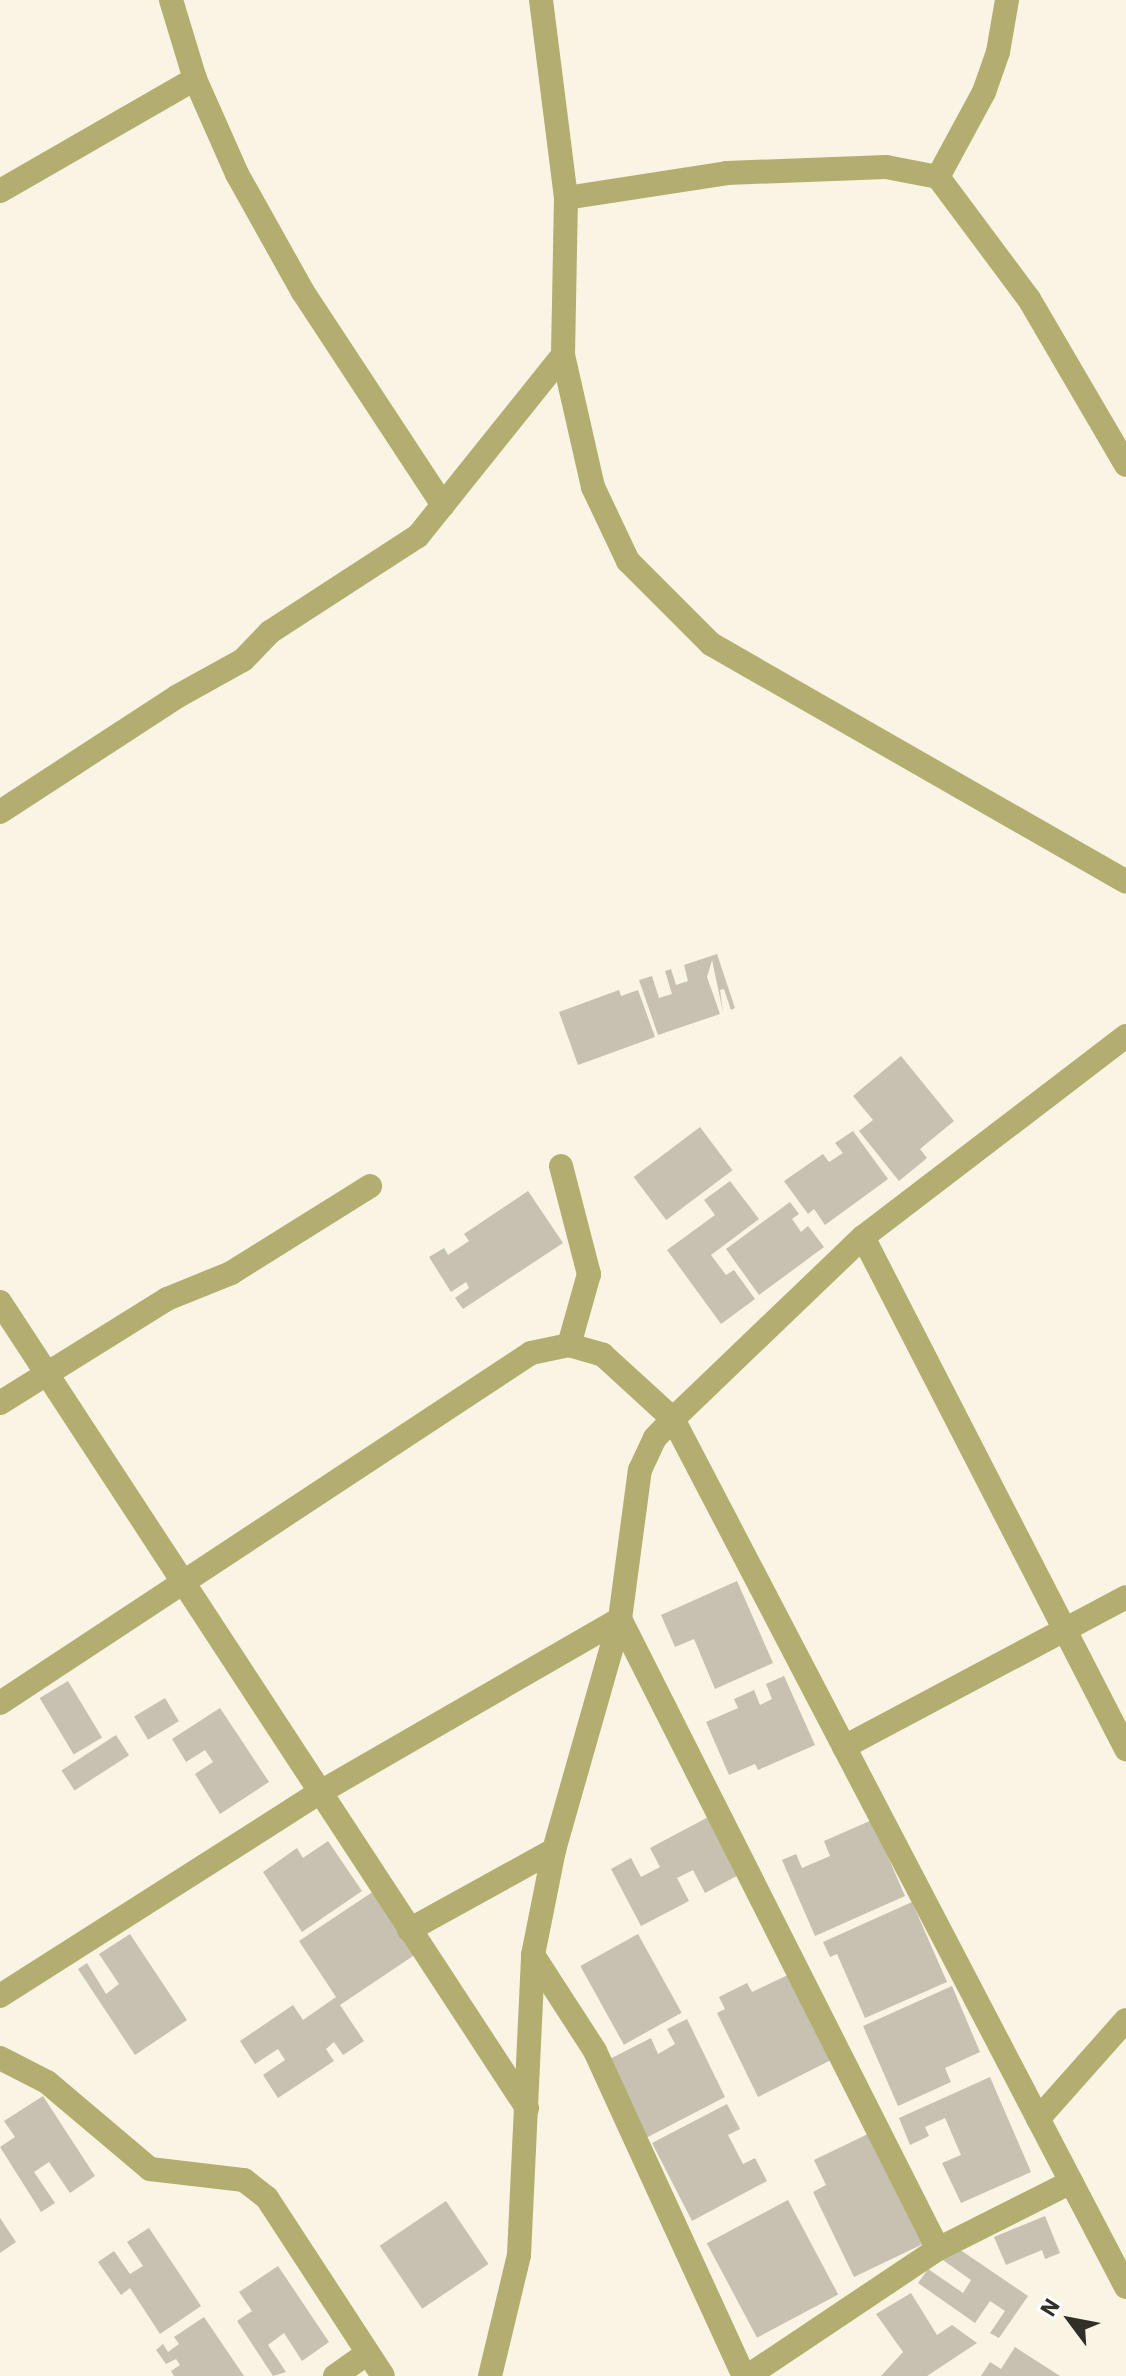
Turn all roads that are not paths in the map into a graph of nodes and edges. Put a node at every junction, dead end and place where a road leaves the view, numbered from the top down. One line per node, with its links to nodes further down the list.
1 (171, 0): 4 (street)
2 (541, 0): 7 (street)
3 (1007, 0): 5 (street)
4 (195, 79): 6 (street); 10 (street)
5 (938, 177): 7 (street); 9 (street)
6 (0, 191)
7 (566, 198): 8 (street)
8 (563, 355): 10 (street); 12 (street)
9 (1126, 465)
10 (443, 505): 11 (street)
11 (0, 812)
12 (1126, 882)
13 (1126, 1036): 16 (street)
14 (561, 1166): 18 (street)
15 (370, 1186): 19 (street)
16 (863, 1237): 21 (street); 25 (street)
17 (0, 1302): 19 (street)
18 (569, 1345): 21 (street); 22 (street)
19 (47, 1375): 20 (street); 22 (street)
20 (0, 1403)
21 (673, 1419): 24 (street); 27 (street)
22 (182, 1584): 26 (street); 29 (street)
23 (1126, 1597): 25 (street)
24 (620, 1619): 29 (street); 30 (street); 39 (street)
25 (1061, 1627): 27 (street); 28 (street)
26 (0, 1703)
27 (844, 1747): 37 (street)
28 (1126, 1749)
29 (317, 1794): 31 (street); 33 (street)
30 (554, 1850): 31 (street); 32 (street)
31 (409, 1930): 36 (street)
32 (533, 1955): 36 (street); 45 (street)
33 (0, 1996)
34 (1126, 2020): 37 (street)
35 (0, 2058): 41 (street)
36 (527, 2108): 44 (street)
37 (1038, 2119): 38 (street)
38 (1071, 2182): 39 (street); 40 (street)
39 (938, 2249): 45 (street)
40 (1126, 2287)
41 (367, 2354): 42 (street); 43 (street)
42 (335, 2376)
43 (383, 2376)
44 (490, 2376)
45 (746, 2376)

